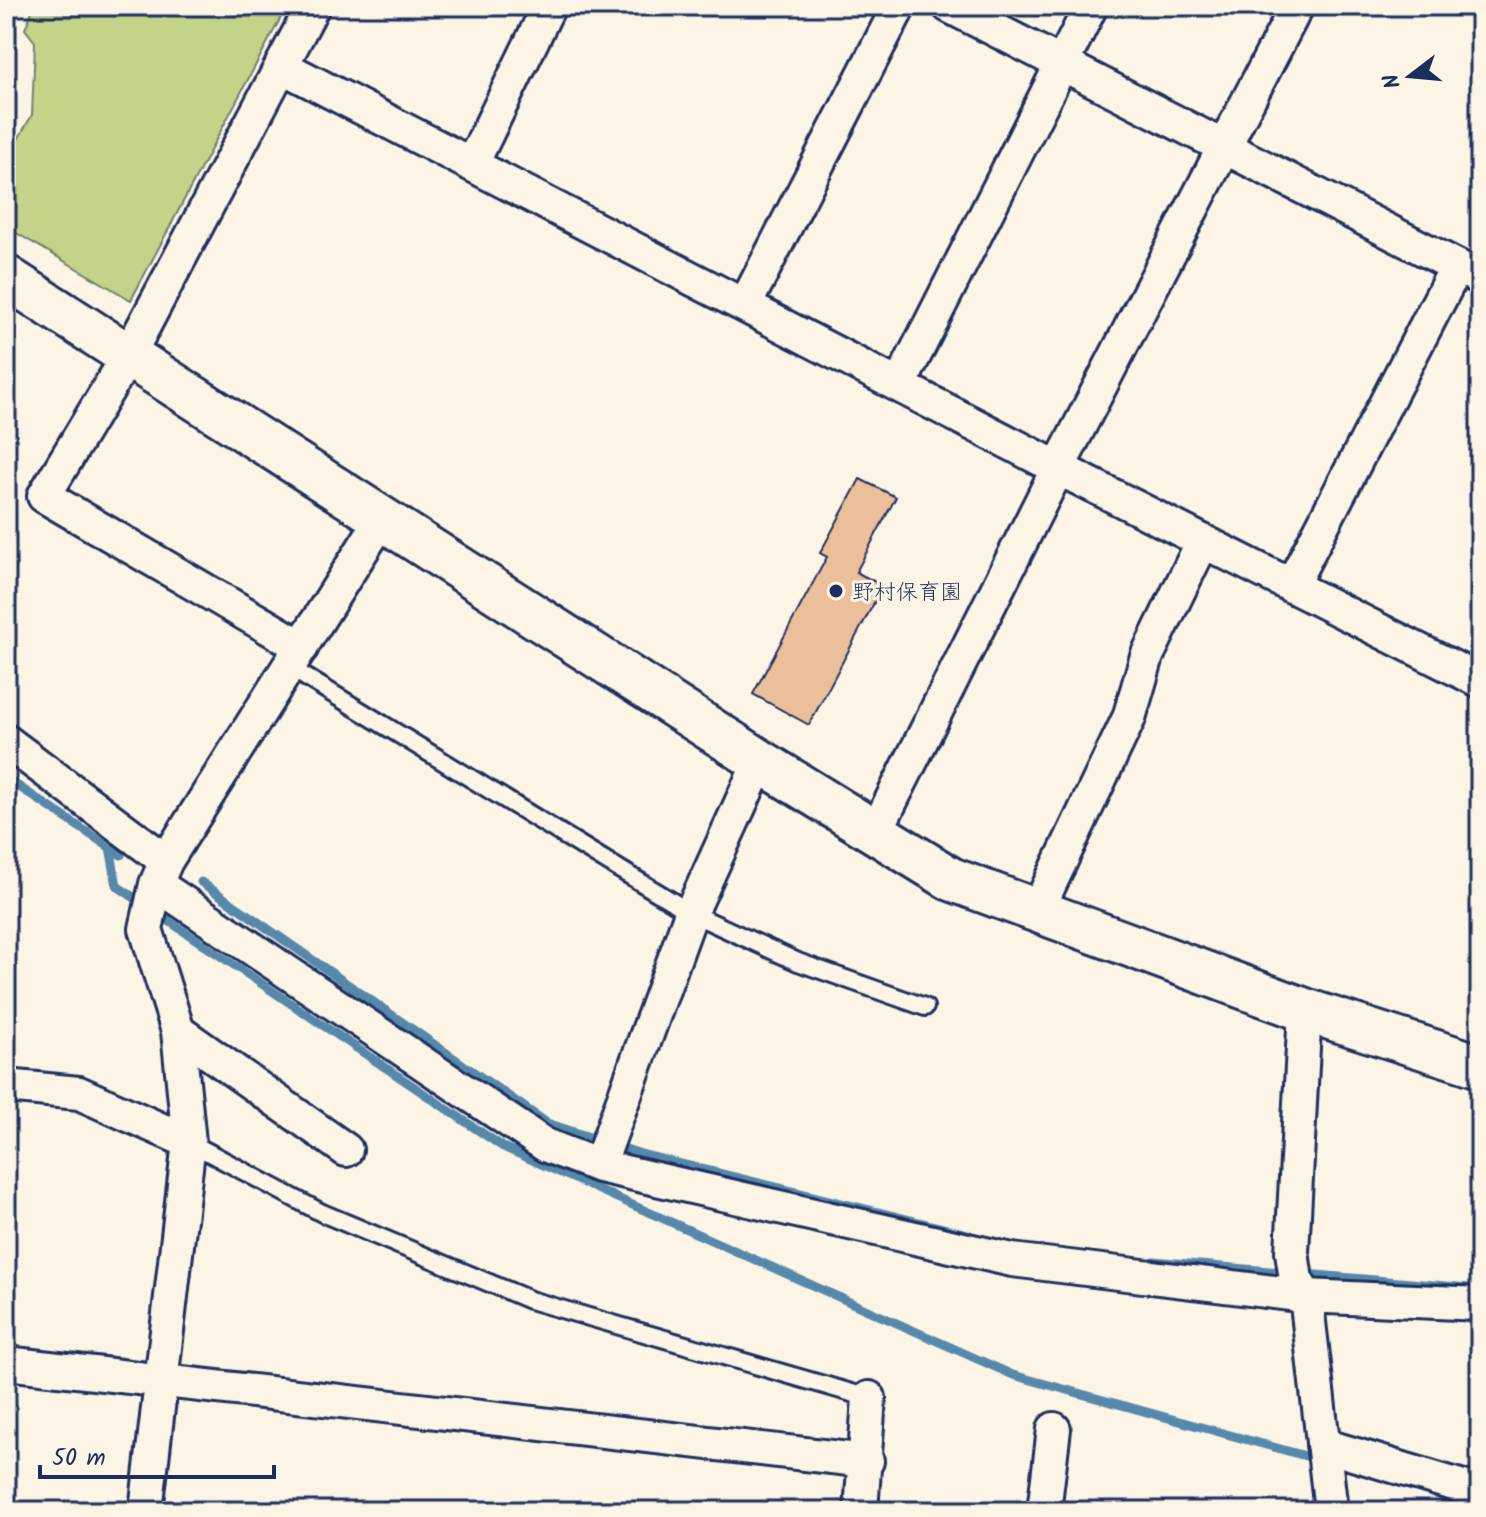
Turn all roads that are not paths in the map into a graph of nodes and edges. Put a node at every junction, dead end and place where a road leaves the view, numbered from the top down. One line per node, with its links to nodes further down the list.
1 (313, 6): 8 (street)
2 (549, 6): 10 (street)
3 (899, 6): 13 (street)
4 (949, 6): 7 (street)
5 (1091, 6): 7 (street)
6 (1297, 6): 9 (street)
7 (1062, 63): 9 (street); 15 (street)
8 (281, 66): 10 (street); 14 (street)
9 (1224, 145): 11 (street); 16 (street)
10 (472, 164): 13 (street)
11 (1469, 272): 19 (street)
12 (6, 277): 14 (street)
13 (745, 305): 15 (street)
14 (128, 356): 17 (street); 20 (street)
15 (900, 384): 16 (street)
16 (1058, 468): 18 (street); 24 (street)
17 (383, 517): 20 (street); 23 (street)
18 (1203, 541): 19 (street); 27 (street)
19 (1291, 586): 21 (street)
20 (296, 657): 25 (street); 26 (lane)
21 (1480, 681)
22 (6, 741): 25 (street)
23 (760, 761): 24 (street); 26 (street)
24 (875, 833): 27 (street)
25 (161, 872): 30 (street); 35 (street)
26 (691, 913): 28 (lane); 35 (street)
27 (1036, 913): 29 (street)
28 (925, 1007)
29 (1305, 1010): 31 (street); 36 (street)
30 (178, 1031): 33 (street); 34 (street)
31 (1480, 1066)
32 (6, 1086): 33 (street)
33 (189, 1142): 39 (street); 40 (lane)
34 (346, 1150)
35 (601, 1159): 36 (street)
36 (1298, 1276): 37 (street); 42 (street)
37 (1480, 1304)
38 (6, 1363): 39 (street)
39 (162, 1383): 43 (street); 45 (street)
40 (869, 1398): 43 (street)
41 (1054, 1429): 47 (street)
42 (1323, 1445): 44 (street); 48 (street)
43 (867, 1461): 46 (street)
44 (1480, 1492)
45 (146, 1511)
46 (861, 1511)
47 (1044, 1511)
48 (1331, 1511)

